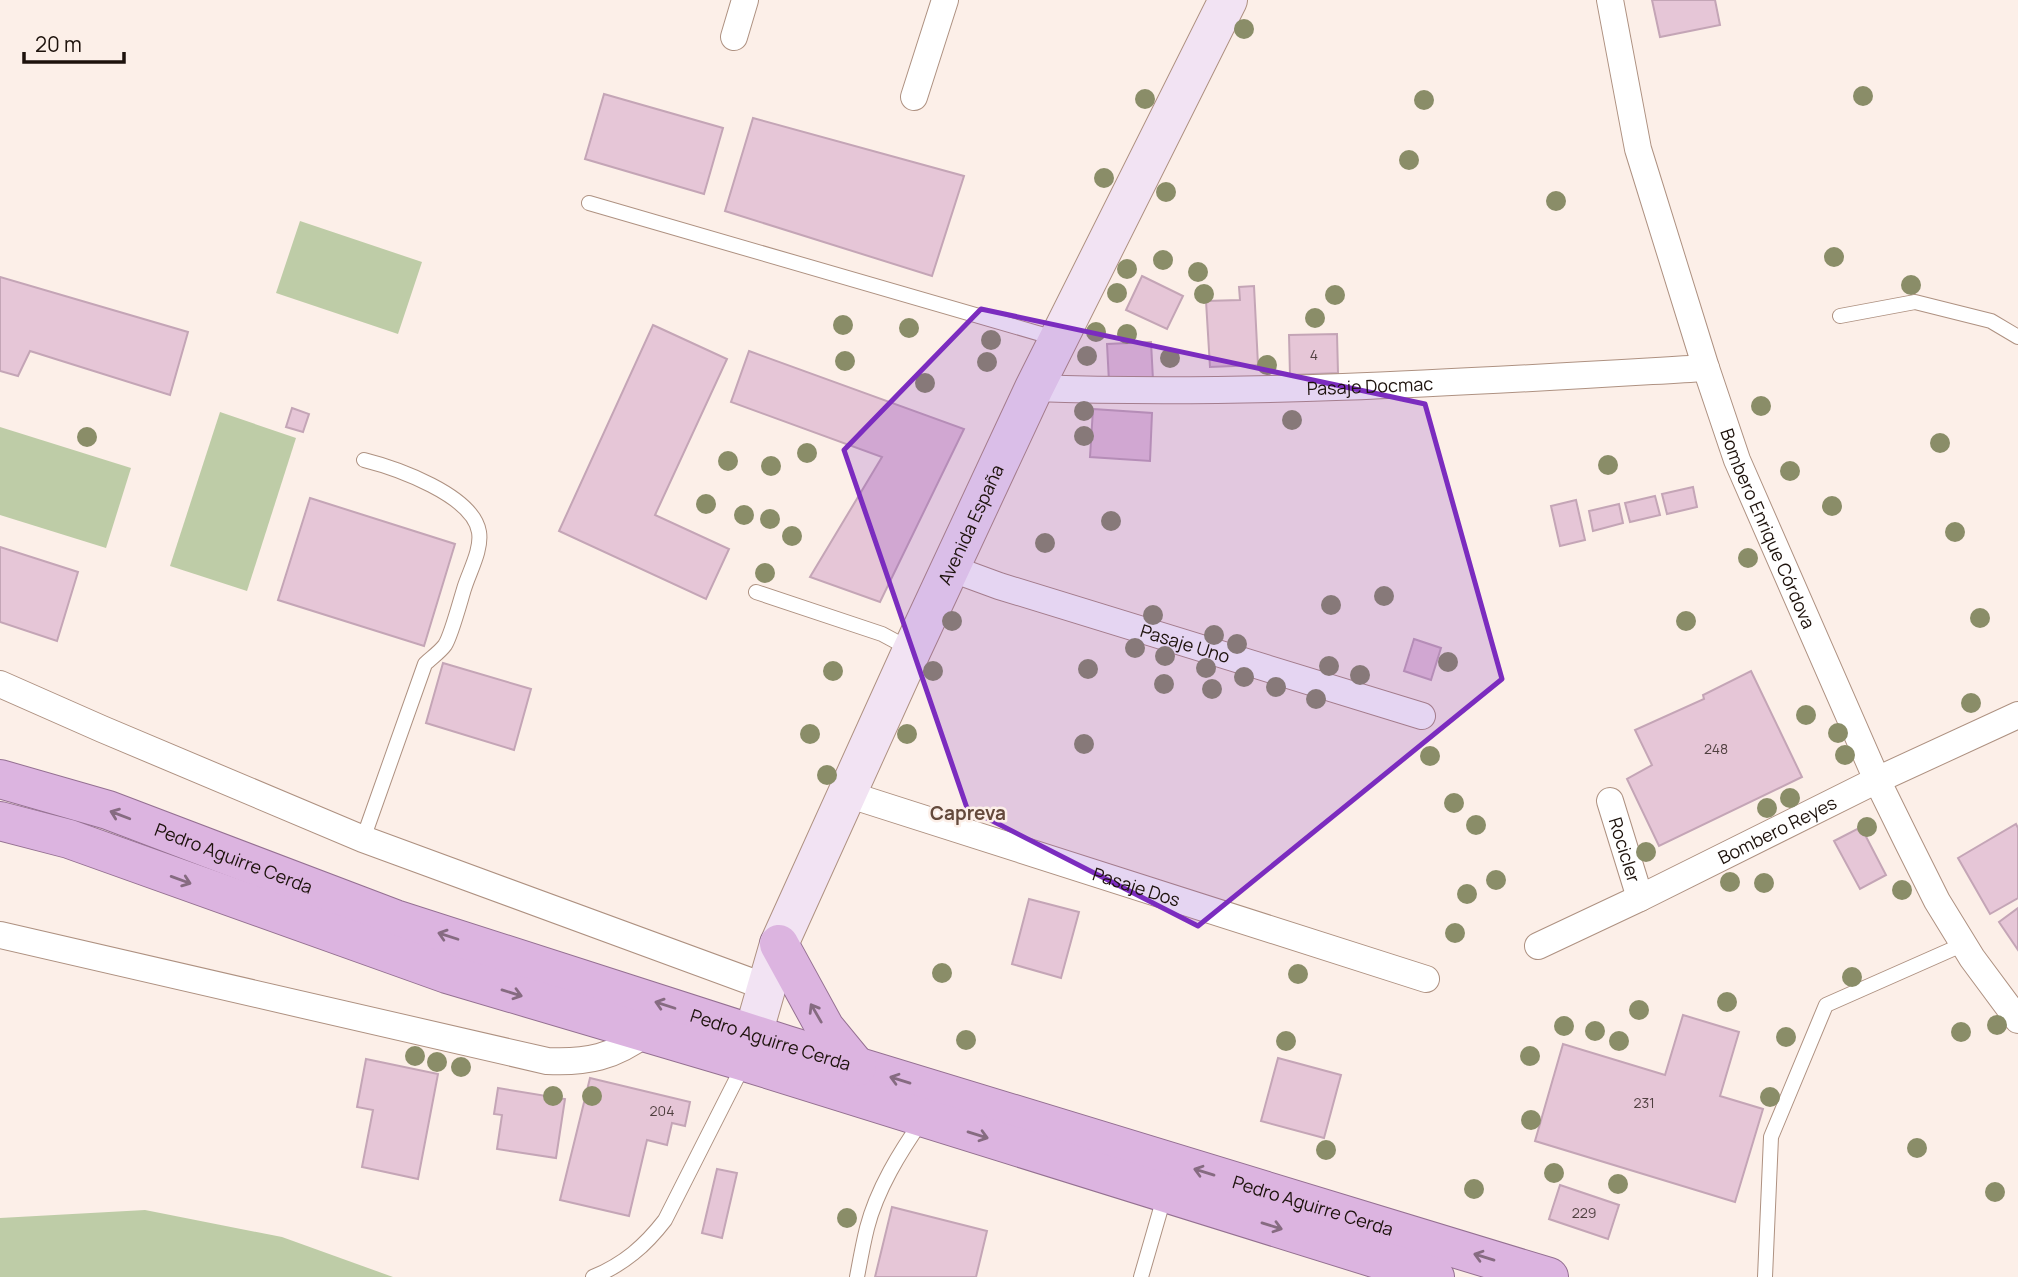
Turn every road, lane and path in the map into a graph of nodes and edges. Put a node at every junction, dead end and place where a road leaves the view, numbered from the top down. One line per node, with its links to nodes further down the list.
1 (745, 0): 5 (street)
2 (944, 0): 6 (street)
3 (1228, 0): 10 (main road, Avenida España)
4 (1611, 0): 11 (street, Bombero Enrique Córdova)
5 (734, 37)
6 (914, 97)
7 (589, 203): 10 (lane)
8 (1840, 316): 9 (lane)
9 (2018, 337)
10 (1059, 339): 12 (main road, Avenida España)
11 (1706, 368): 12 (street, Pasaje Docmac); 21 (street, Bombero Enrique Córdova)
12 (1034, 388): 14 (main road, Avenida España)
13 (364, 460): 25 (lane)
14 (950, 568): 16 (main road, Avenida España); 19 (street, Pasaje Uno)
15 (756, 593): 16 (lane)
16 (912, 650): 22 (main road, Avenida España)
17 (0, 684): 25 (street)
18 (2018, 715): 21 (street, Bombero Reyes)
19 (1422, 716)
20 (0, 779): 35 (highway, Pedro Aguirre Cerda, one-way to 20)
21 (1877, 780): 26 (street, Bombero Reyes); 29 (street, Bombero Enrique Córdova)
22 (847, 794): 28 (main road, Avenida España); 31 (street, Pasaje Dos)
23 (1610, 801): 26 (street, Rocicler)
24 (0, 821): 34 (highway, Pedro Aguirre Cerda, one-way to 34)
25 (363, 839): 32 (street)
26 (1640, 898): 30 (street, Bombero Reyes)
27 (0, 935): 34 (street)
28 (779, 944): 32 (main road, Avenida España); 36 (highway, one-way to 28)
29 (1964, 944): 33 (street, Bombero Enrique Córdova); 44 (lane)
30 (1538, 946)
31 (1426, 979)
32 (766, 987): 35 (main road, Avenida España)
33 (2018, 1020)
34 (646, 1033): 35 (highway, Pedro Aguirre Cerda)
35 (749, 1048): 36 (highway, Pedro Aguirre Cerda); 37 (highway, Pedro Aguirre Cerda); 39 (lane)
36 (858, 1067): 43 (highway, Pedro Aguirre Cerda, one-way to 36)
37 (923, 1118): 38 (highway, Pedro Aguirre Cerda, one-way to 38); 40 (lane)
38 (1165, 1193): 41 (lane); 42 (highway, Pedro Aguirre Cerda, one-way to 42)
39 (593, 1277)
40 (857, 1277)
41 (1141, 1277)
42 (1435, 1277)
43 (1549, 1277)
44 (1765, 1277)

